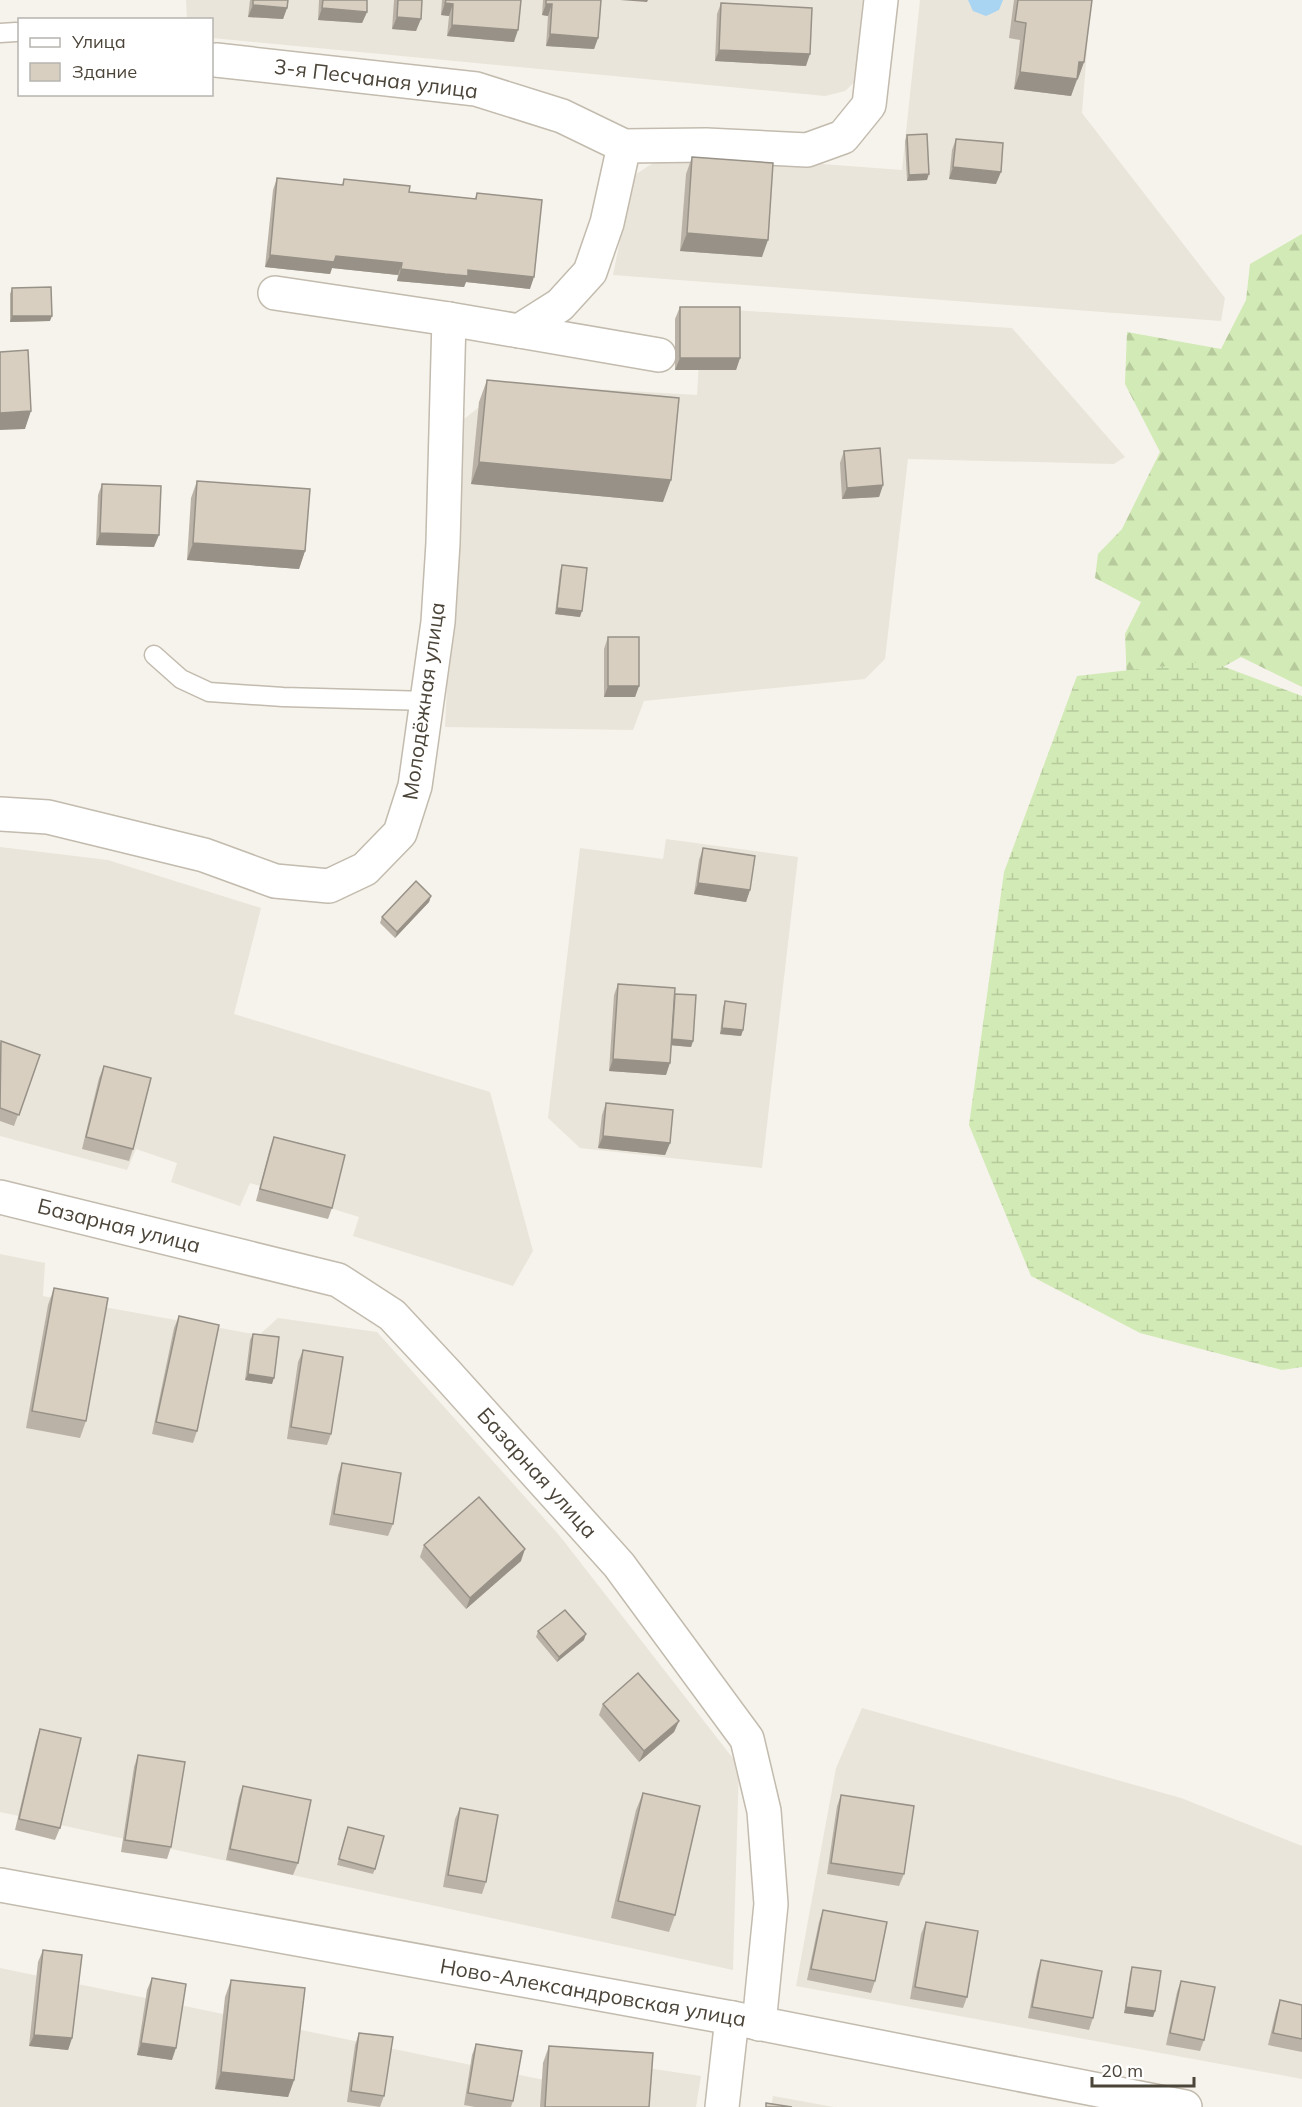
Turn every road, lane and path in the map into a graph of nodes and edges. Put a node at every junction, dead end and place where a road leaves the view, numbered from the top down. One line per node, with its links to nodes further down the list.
1 (881, 0): 3 (street, 3-я Песчаная улица)
2 (216, 60): 3 (street, 3-я Песчаная улица)
3 (624, 146): 6 (street)
4 (275, 292): 5 (street)
5 (449, 319): 6 (street); 9 (street, Молодёжная улица)
6 (519, 331): 7 (street)
7 (659, 356)
8 (154, 655): 9 (lane)
9 (428, 701): 10 (street, Молодёжная улица)
10 (0, 814)
11 (0, 1197): 13 (street, Базарная улица)
12 (0, 1885): 13 (street, Ново-Александровская улица)
13 (746, 2021): 14 (street, Базарная улица); 15 (street, Ново-Александровская улица)
14 (722, 2107)
15 (1185, 2107)

